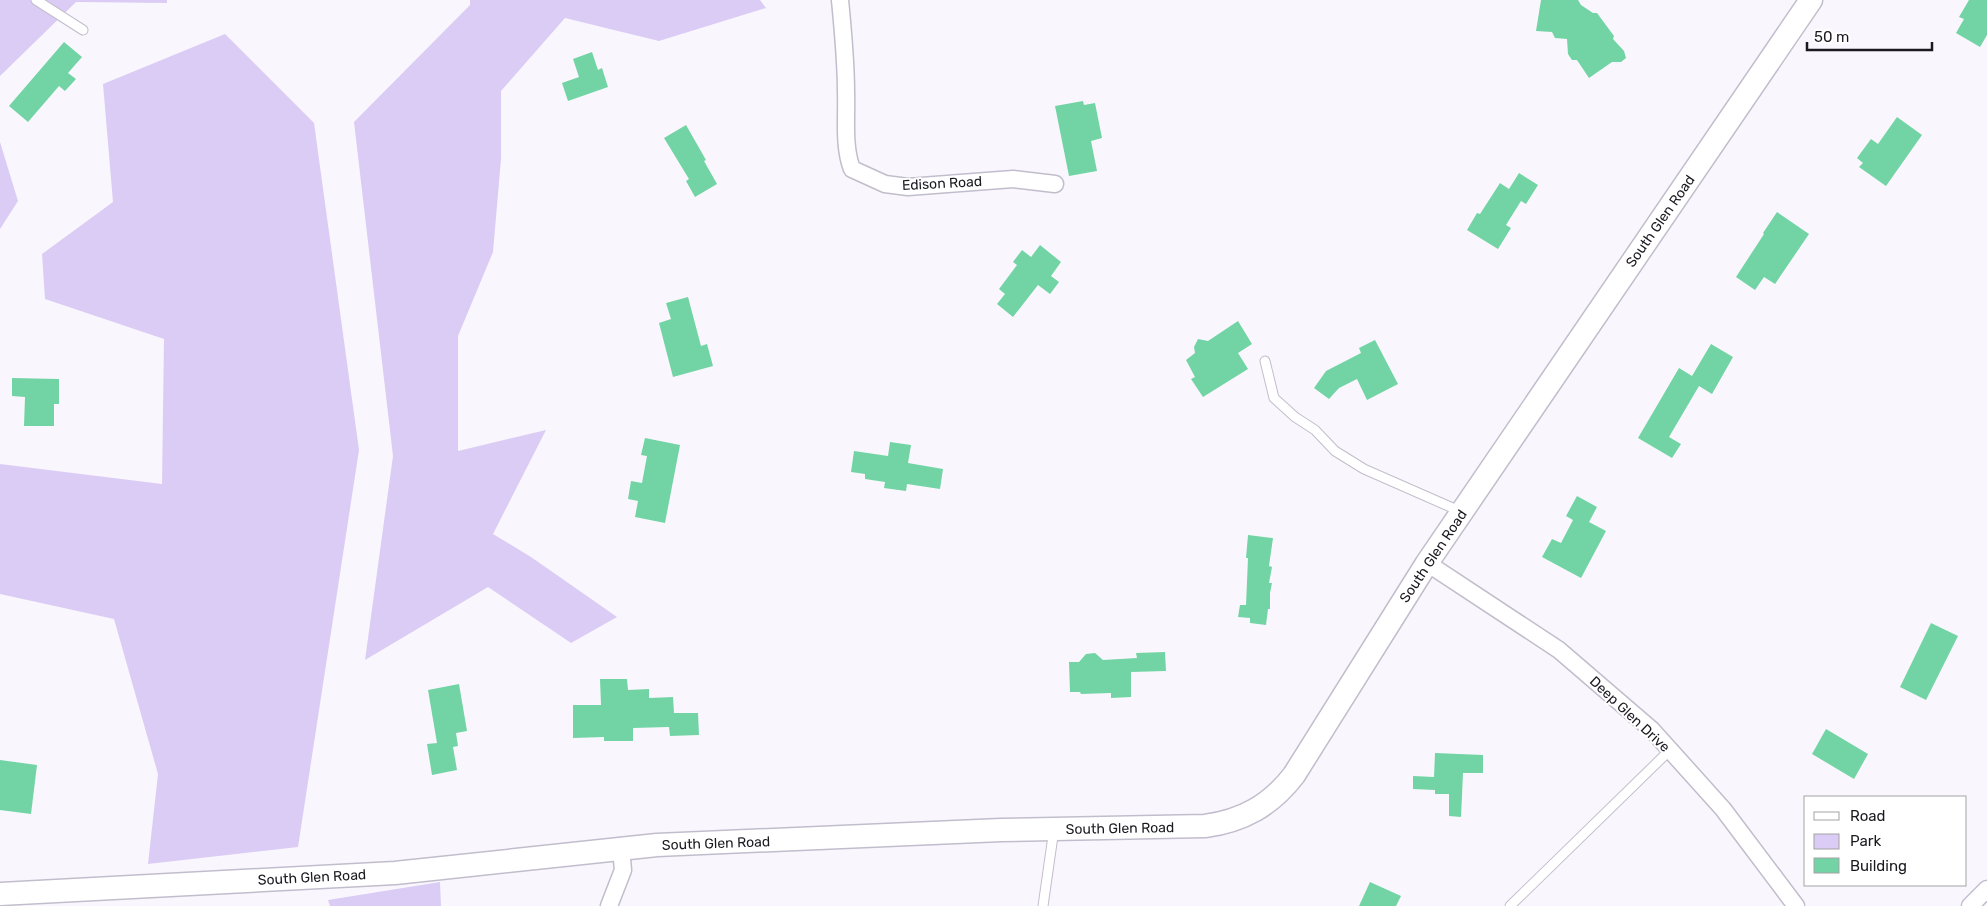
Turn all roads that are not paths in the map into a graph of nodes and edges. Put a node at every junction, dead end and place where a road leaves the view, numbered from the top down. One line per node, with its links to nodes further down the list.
1 (36, 0): 4 (lane)
2 (840, 0): 5 (street, Edison Road)
3 (1803, 3): 7 (main road, South Glen Road)
4 (83, 30)
5 (1055, 184)
6 (1265, 361): 7 (lane)
7 (1462, 512): 8 (main road, South Glen Road)
8 (1427, 563): 9 (street, Deep Glen Drive); 10 (main road, South Glen Road)
9 (1670, 750): 16 (lane); 17 (street, Deep Glen Drive)
10 (1054, 829): 11 (main road, South Glen Road); 15 (lane)
11 (621, 849): 13 (main road, South Glen Road); 14 (street)
12 (1987, 888): 18 (street)
13 (0, 894)
14 (609, 906)
15 (1043, 906)
16 (1510, 906)
17 (1796, 906)
18 (1970, 906)

